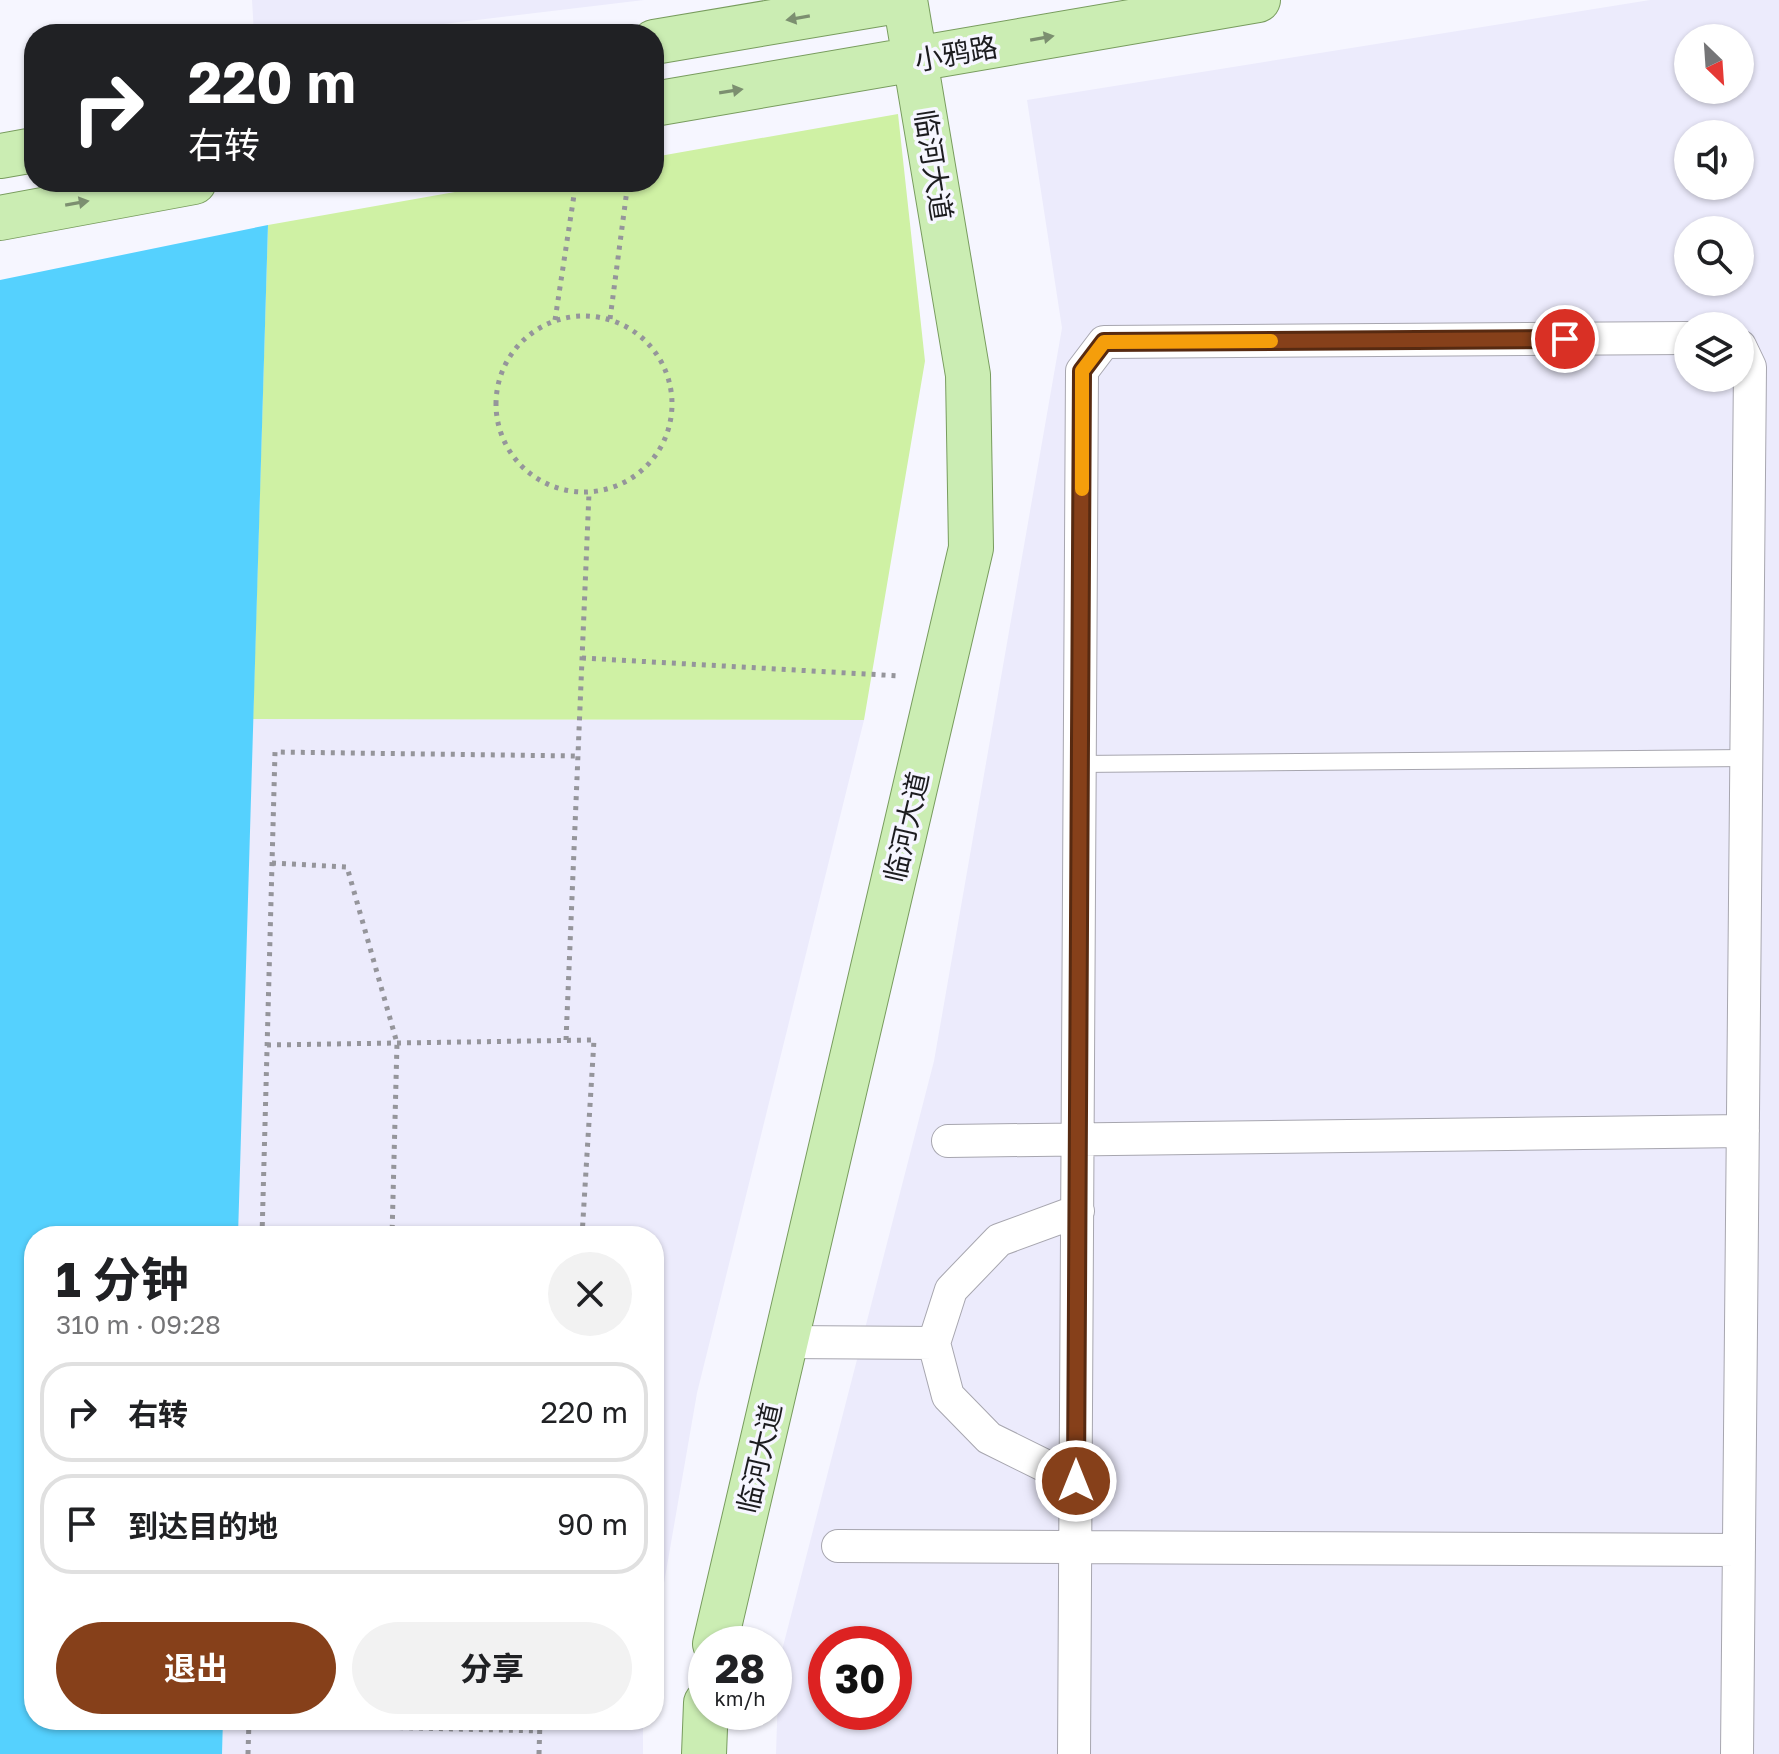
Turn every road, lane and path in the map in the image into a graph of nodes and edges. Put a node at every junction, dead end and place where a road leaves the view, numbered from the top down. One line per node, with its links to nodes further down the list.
1 (904, 0): 3 (main road, one-way to 3); 4 (main road, 临河大道)
2 (1258, 0): 4 (main road, 小鸦路, one-way to 2)
3 (664, 40)
4 (917, 60): 5 (main road, 小鸦路, one-way to 4); 18 (main road, 临河大道)
5 (664, 102)
6 (24, 152): 7 (main road)
7 (0, 156)
8 (140, 192): 11 (main road, one-way to 8)
9 (574, 192): 13 (path)
10 (627, 192): 12 (path)
11 (0, 218)
12 (610, 319): 13 (path); 16 (path)
13 (555, 320): 16 (path)
14 (1674, 338): 21 (street)
15 (1750, 392): 20 (street)
16 (589, 493): 17 (path)
17 (582, 658): 18 (path); 19 (path)
18 (940, 679): 33 (main road, 临河大道)
19 (578, 756): 22 (path); 23 (path)
20 (1746, 758): 21 (lane); 26 (street)
21 (1080, 764): 27 (street)
22 (272, 863): 24 (path); 25 (path)
23 (566, 1040): 24 (path); 32 (path)
24 (397, 1043): 25 (path); 31 (path)
25 (267, 1045): 30 (path)
26 (1743, 1131): 27 (street); 38 (street)
27 (1078, 1139): 28 (street); 29 (street)
28 (948, 1141)
29 (1078, 1211): 34 (street); 35 (street)
30 (262, 1226)
31 (392, 1226)
32 (583, 1226)
33 (786, 1342): 34 (street); 39 (main road, 临河大道)
34 (934, 1343): 35 (street)
35 (1076, 1481): 37 (street)
36 (838, 1546): 37 (street)
37 (1075, 1546): 38 (street); 47 (street)
38 (1739, 1550): 48 (street)
39 (719, 1626)
40 (249, 1730): 44 (path)
41 (508, 1730): 43 (path)
42 (705, 1730): 46 (main road)
43 (540, 1731): 45 (path)
44 (248, 1754)
45 (539, 1754)
46 (704, 1754)
47 (1074, 1754)
48 (1737, 1754)

